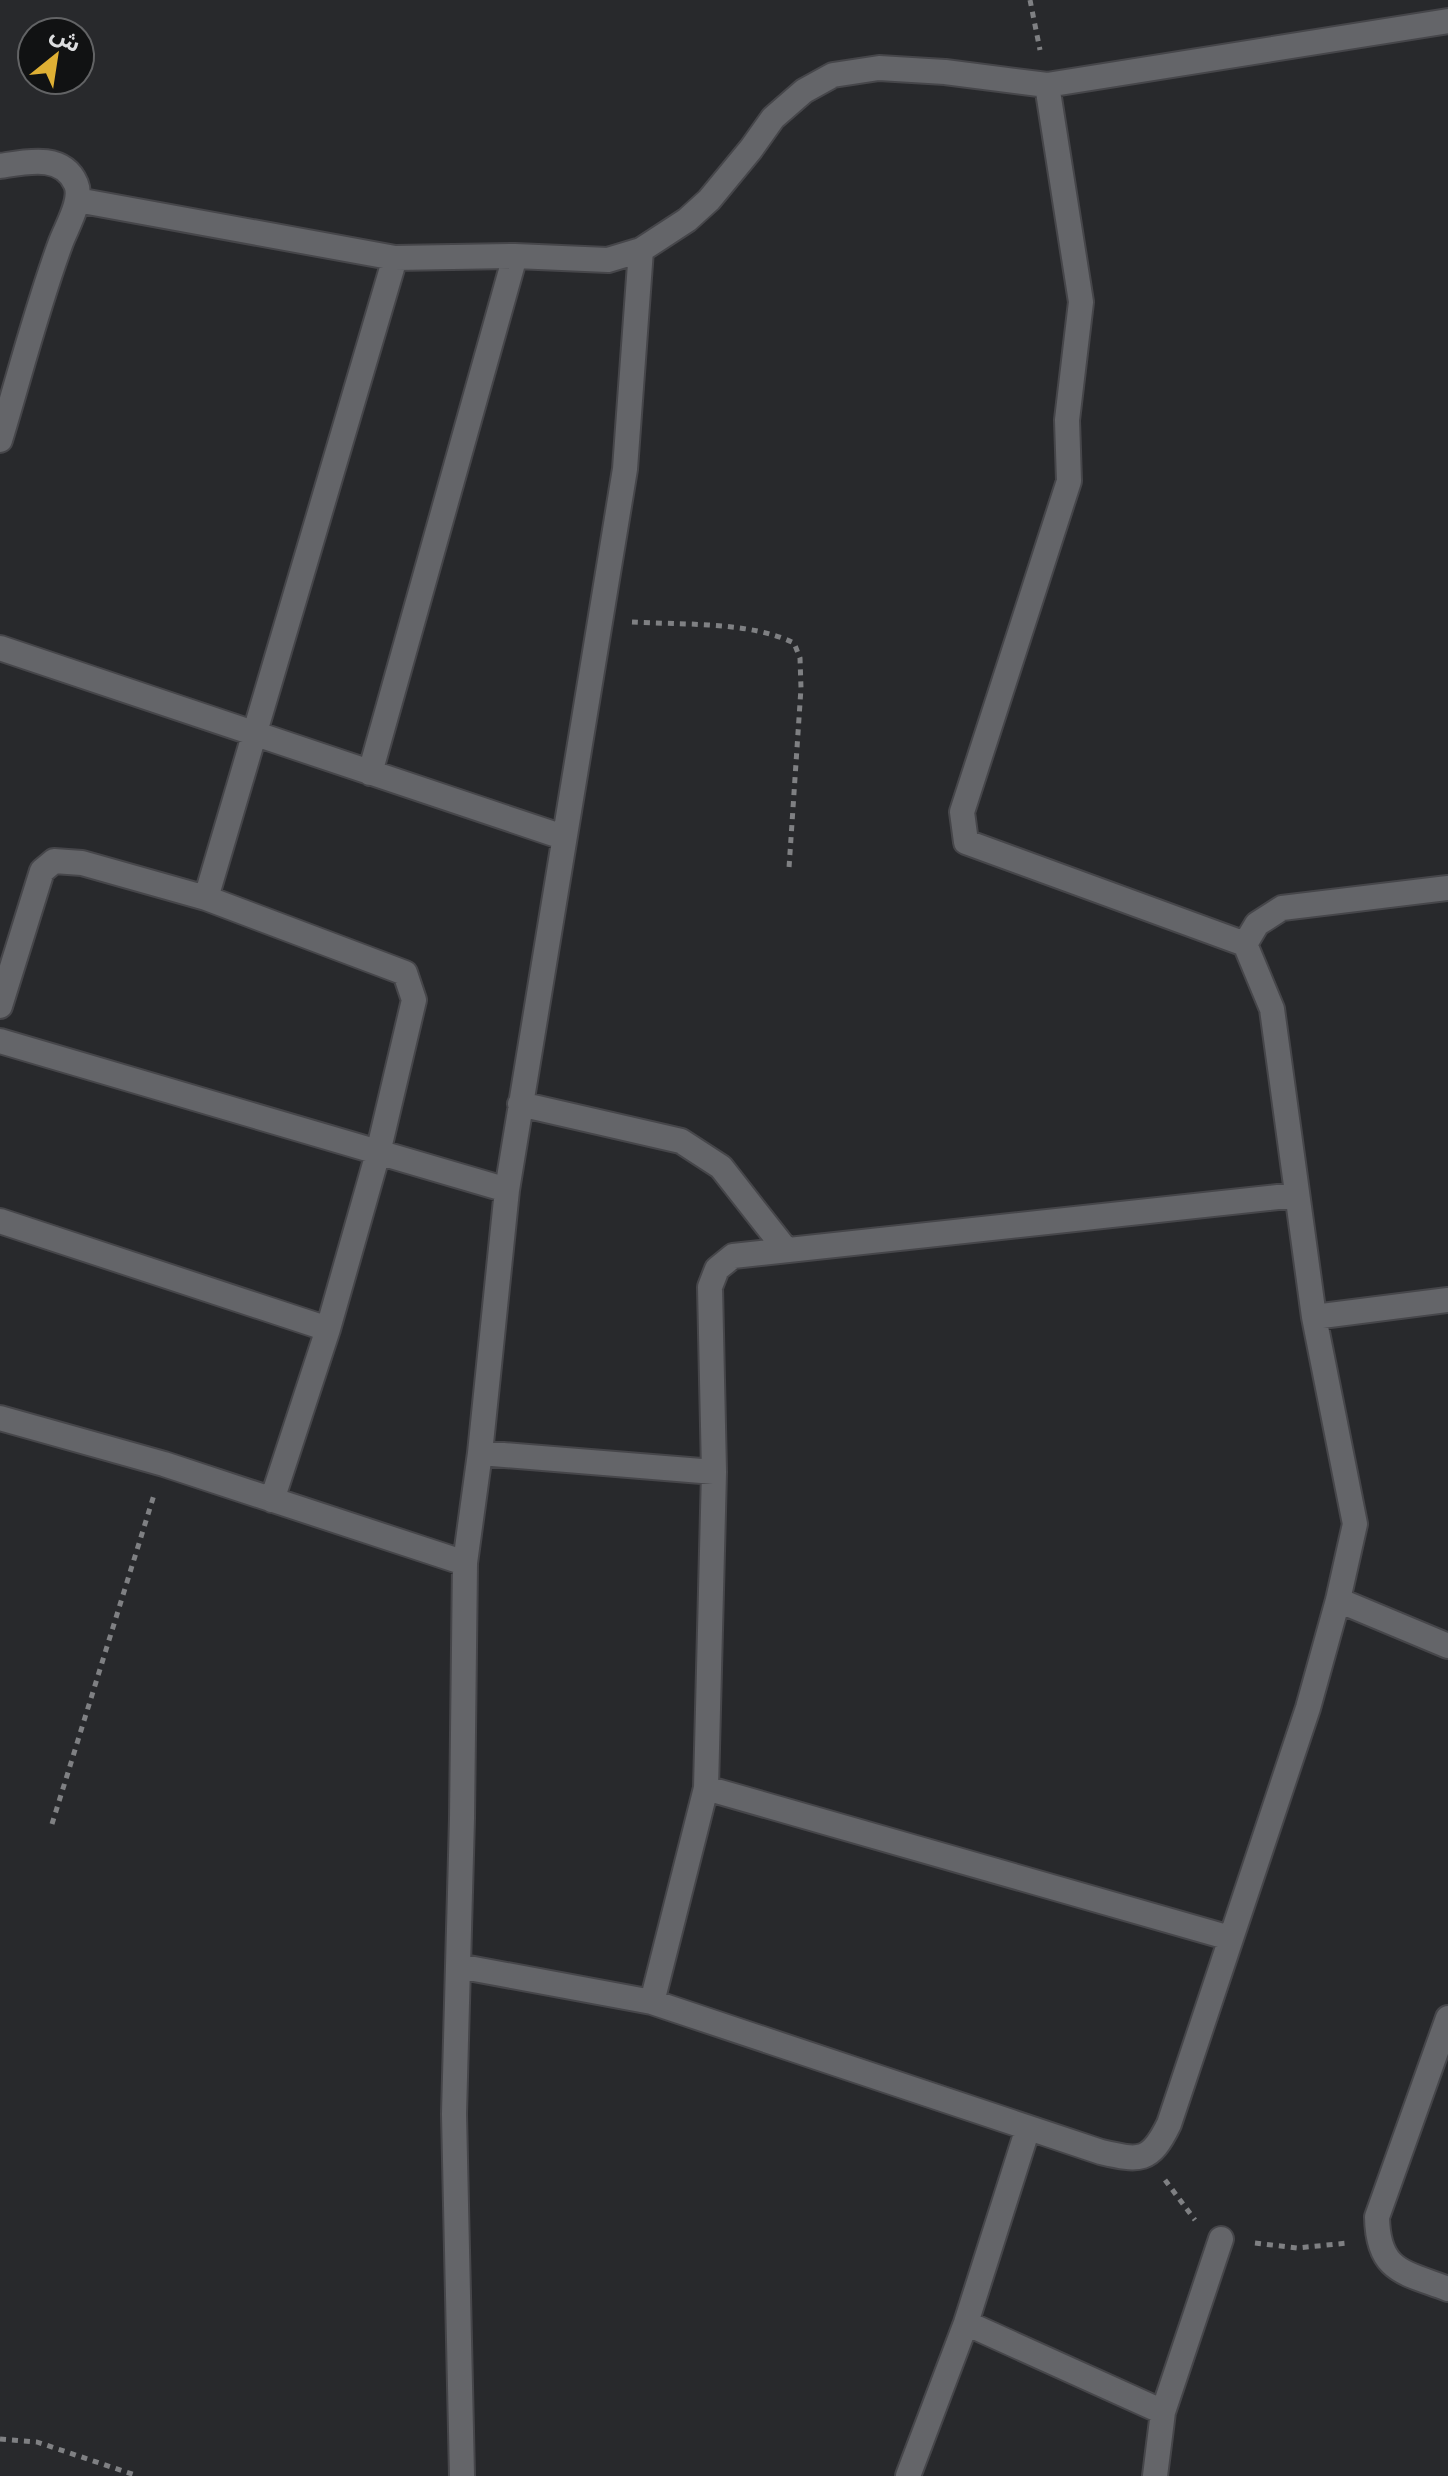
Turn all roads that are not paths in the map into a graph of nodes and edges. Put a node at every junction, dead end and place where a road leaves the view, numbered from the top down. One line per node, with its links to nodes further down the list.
1 (1448, 21): 2 (street)
2 (1047, 85): 5 (street); 15 (street)
3 (0, 166): 4 (street)
4 (77, 200): 7 (street); 8 (street)
5 (641, 250): 6 (street); 12 (street)
6 (515, 256): 7 (street); 11 (street)
7 (395, 258): 10 (street)
8 (0, 440)
9 (0, 648): 10 (street)
10 (255, 734): 11 (street); 14 (street)
11 (370, 773): 12 (street)
12 (563, 837): 18 (street)
13 (1448, 888): 15 (street)
14 (206, 898): 16 (street); 19 (street)
15 (1245, 944): 21 (street)
16 (0, 1006)
17 (0, 1041): 19 (street)
18 (520, 1104): 20 (street); 23 (street)
19 (378, 1153): 20 (street); 26 (street)
20 (507, 1190): 28 (street)
21 (1296, 1195): 23 (street); 25 (street)
22 (0, 1221): 26 (street)
23 (786, 1250): 29 (street)
24 (1448, 1300): 25 (street)
25 (1314, 1317): 32 (street)
26 (328, 1329): 30 (street)
27 (0, 1418): 30 (street)
28 (480, 1453): 29 (street); 31 (street)
29 (714, 1472): 34 (street)
30 (272, 1500): 31 (street)
31 (465, 1563): 36 (street)
32 (1338, 1600): 33 (street); 35 (street)
33 (1448, 1646)
34 (706, 1788): 35 (street); 37 (street)
35 (1230, 1938): 39 (street)
36 (458, 1966): 37 (street); 44 (street)
37 (652, 2002): 39 (street)
38 (1448, 2018): 41 (street)
39 (1028, 2128): 42 (street)
40 (1221, 2239): 43 (street)
41 (1448, 2289)
42 (966, 2323): 43 (street); 45 (street)
43 (1163, 2412): 46 (street)
44 (462, 2476)
45 (908, 2476)
46 (1155, 2476)

